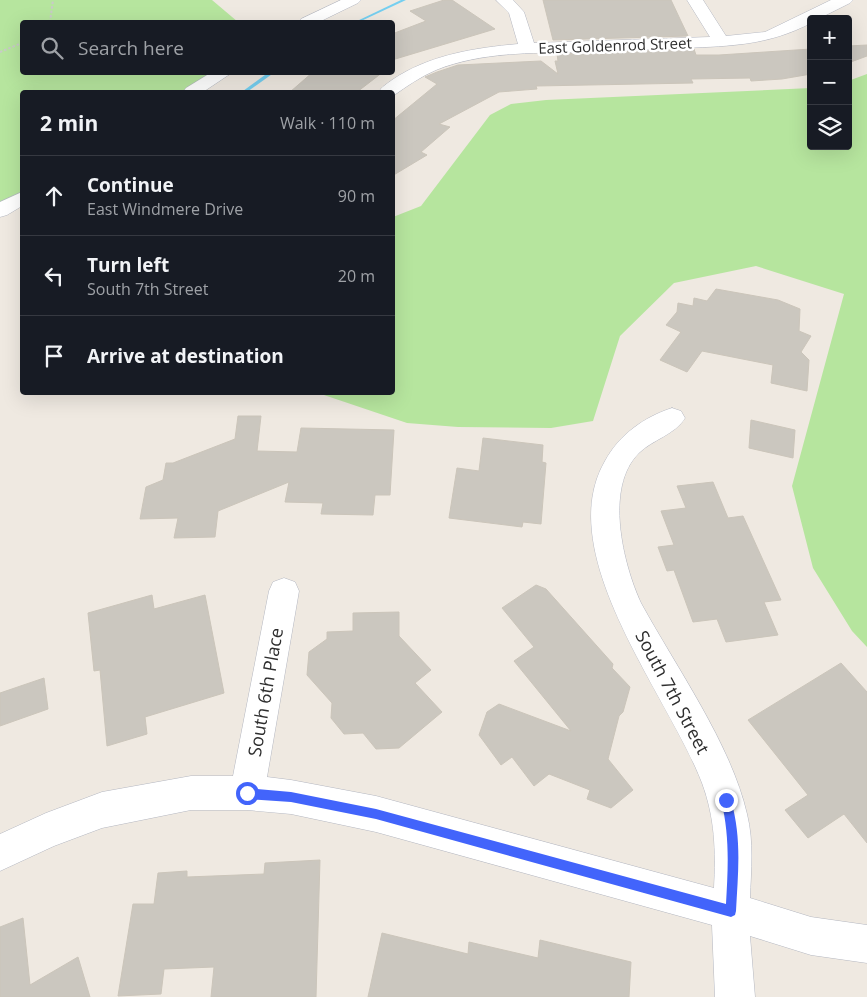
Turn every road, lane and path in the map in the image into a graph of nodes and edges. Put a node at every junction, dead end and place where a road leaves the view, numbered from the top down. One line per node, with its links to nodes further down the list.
1 (53, 0): 6 (path)
2 (353, 0): 7 (street)
3 (504, 0): 10 (street)
4 (695, 0): 8 (street)
5 (845, 0): 8 (street, East Goldenrod Street)
6 (50, 20)
7 (311, 20)
8 (720, 42): 10 (street, East Goldenrod Street)
9 (20, 45): 11 (path)
10 (526, 48): 14 (street, East Goldenrod Street)
11 (0, 52)
12 (221, 75): 13 (street)
13 (200, 90)
14 (390, 90)
15 (20, 199): 16 (street)
16 (0, 212)
17 (672, 418): 21 (street, South 7th Street)
18 (284, 591): 19 (street, South 6th Place)
19 (247, 793): 20 (street); 21 (street)
20 (0, 852)
21 (731, 911): 22 (street); 23 (street, South 7th Street)
22 (867, 944)
23 (735, 997)

